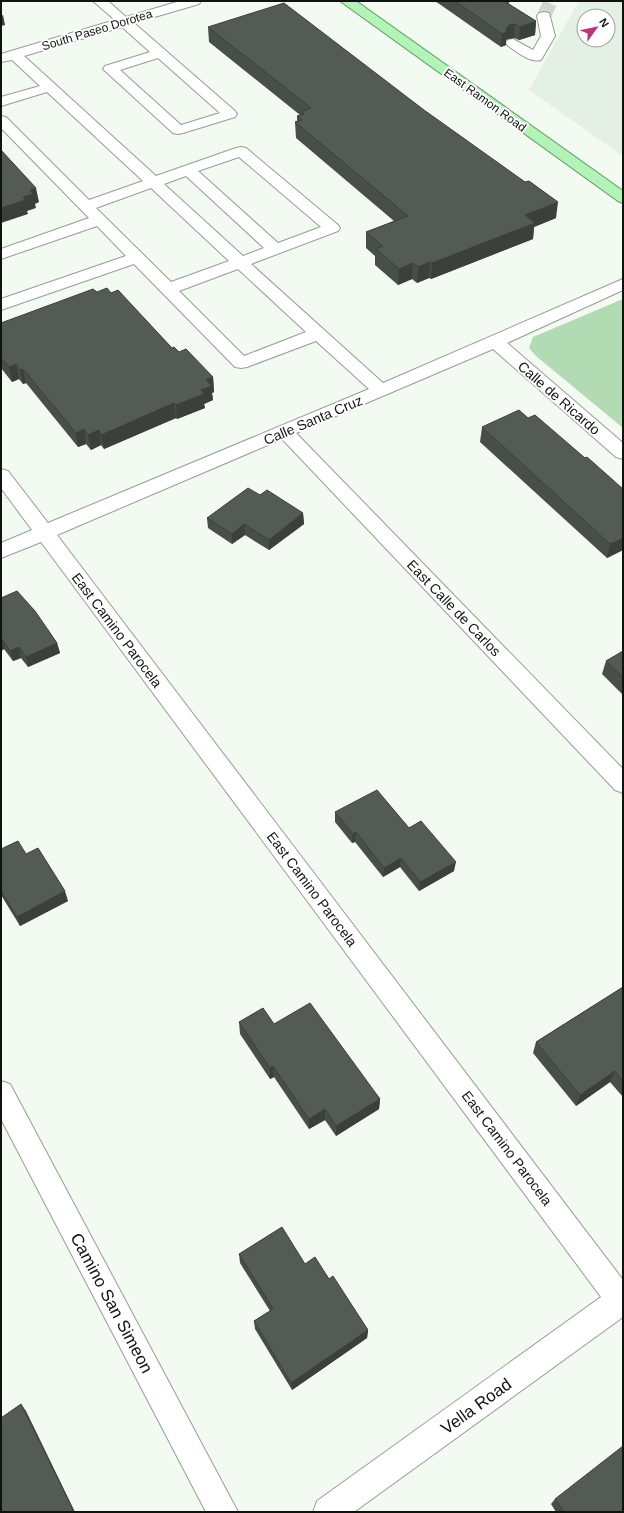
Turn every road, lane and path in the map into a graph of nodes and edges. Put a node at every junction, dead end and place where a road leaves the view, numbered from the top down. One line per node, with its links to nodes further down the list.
1 (100, 1): 5 (street)
2 (194, 1): 5 (street, South Paseo Dorotea)
3 (347, 1): 15 (main road, East Ramon Road)
4 (544, 16): 6 (street)
5 (125, 22): 7 (street); 8 (street, South Paseo Dorotea)
6 (513, 42)
7 (160, 53): 7 (street)
8 (15, 55): 9 (street, South Paseo Dorotea); 10 (street)
9 (1, 59)
10 (50, 87): 11 (street); 14 (street)
11 (1, 102)
12 (1, 120): 16 (street)
13 (188, 170): 14 (street); 18 (street); 18 (street)
14 (154, 183): 16 (street); 21 (street)
15 (623, 198)
16 (86, 206): 17 (street)
17 (100, 220): 19 (street); 20 (street)
18 (275, 249): 21 (street)
19 (1, 254)
20 (136, 257): 23 (street); 24 (street)
21 (240, 263): 23 (street); 25 (street)
22 (623, 284): 26 (street, Calle Santa Cruz)
23 (168, 289): 25 (street)
24 (1, 305)
25 (318, 334): 27 (street)
26 (495, 342): 27 (street, Calle Santa Cruz); 29 (street, Calle de Ricardo)
27 (382, 390): 28 (street, Calle Santa Cruz)
28 (285, 432): 31 (street, Calle Santa Cruz); 33 (street, East Calle de Carlos)
29 (623, 453)
30 (1, 475): 31 (street, East Camino Parocela)
31 (44, 533): 32 (street, Calle Santa Cruz); 35 (street, East Camino Parocela)
32 (1, 551)
33 (623, 784)
34 (1, 1093): 36 (street, Camino San Simeon)
35 (622, 1301): 37 (street, Vella Road)
36 (223, 1512)
37 (328, 1512)

